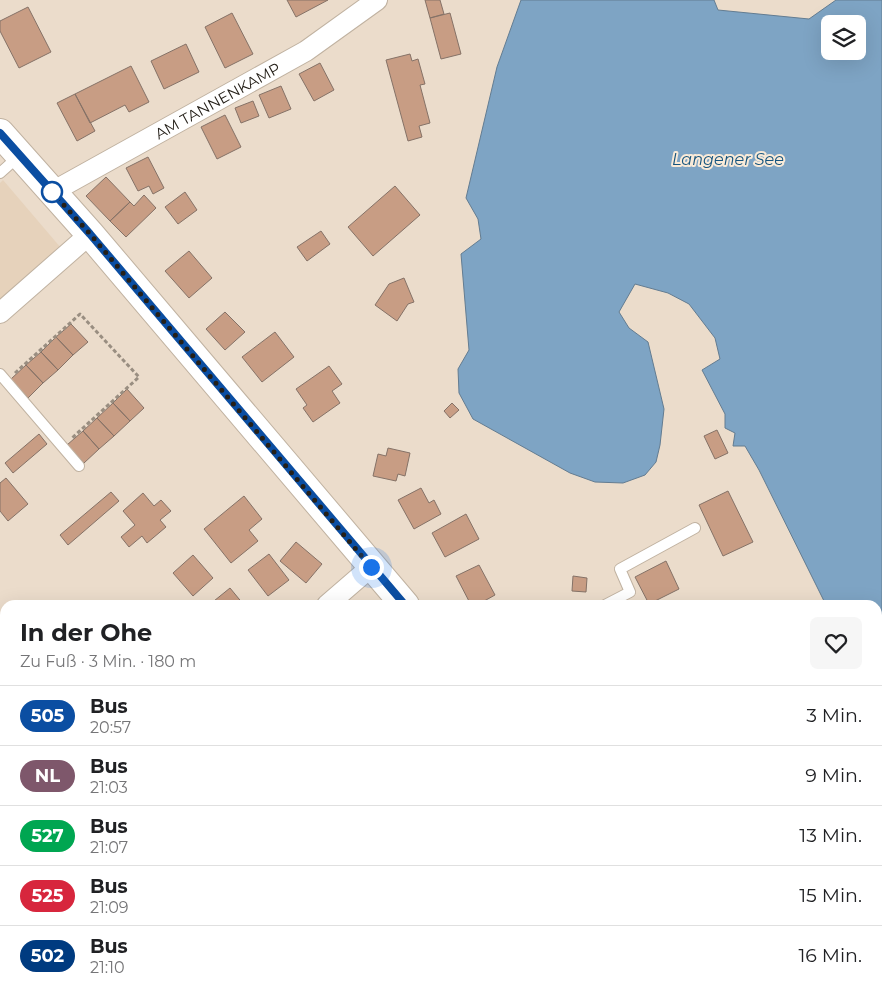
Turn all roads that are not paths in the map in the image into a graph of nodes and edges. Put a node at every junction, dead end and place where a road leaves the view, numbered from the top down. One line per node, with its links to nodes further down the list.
1 (377, 0): 4 (street, AM TANNENKAMP)
2 (0, 133): 3 (main road)
3 (10, 164): 4 (main road)
4 (52, 192): 5 (main road)
5 (90, 234): 6 (street); 10 (main road)
6 (0, 313)
7 (3, 377): 8 (lane)
8 (79, 466)
9 (694, 528): 13 (lane)
10 (371, 567): 11 (street); 12 (main road)
11 (333, 600)
12 (401, 600)
13 (615, 600)

